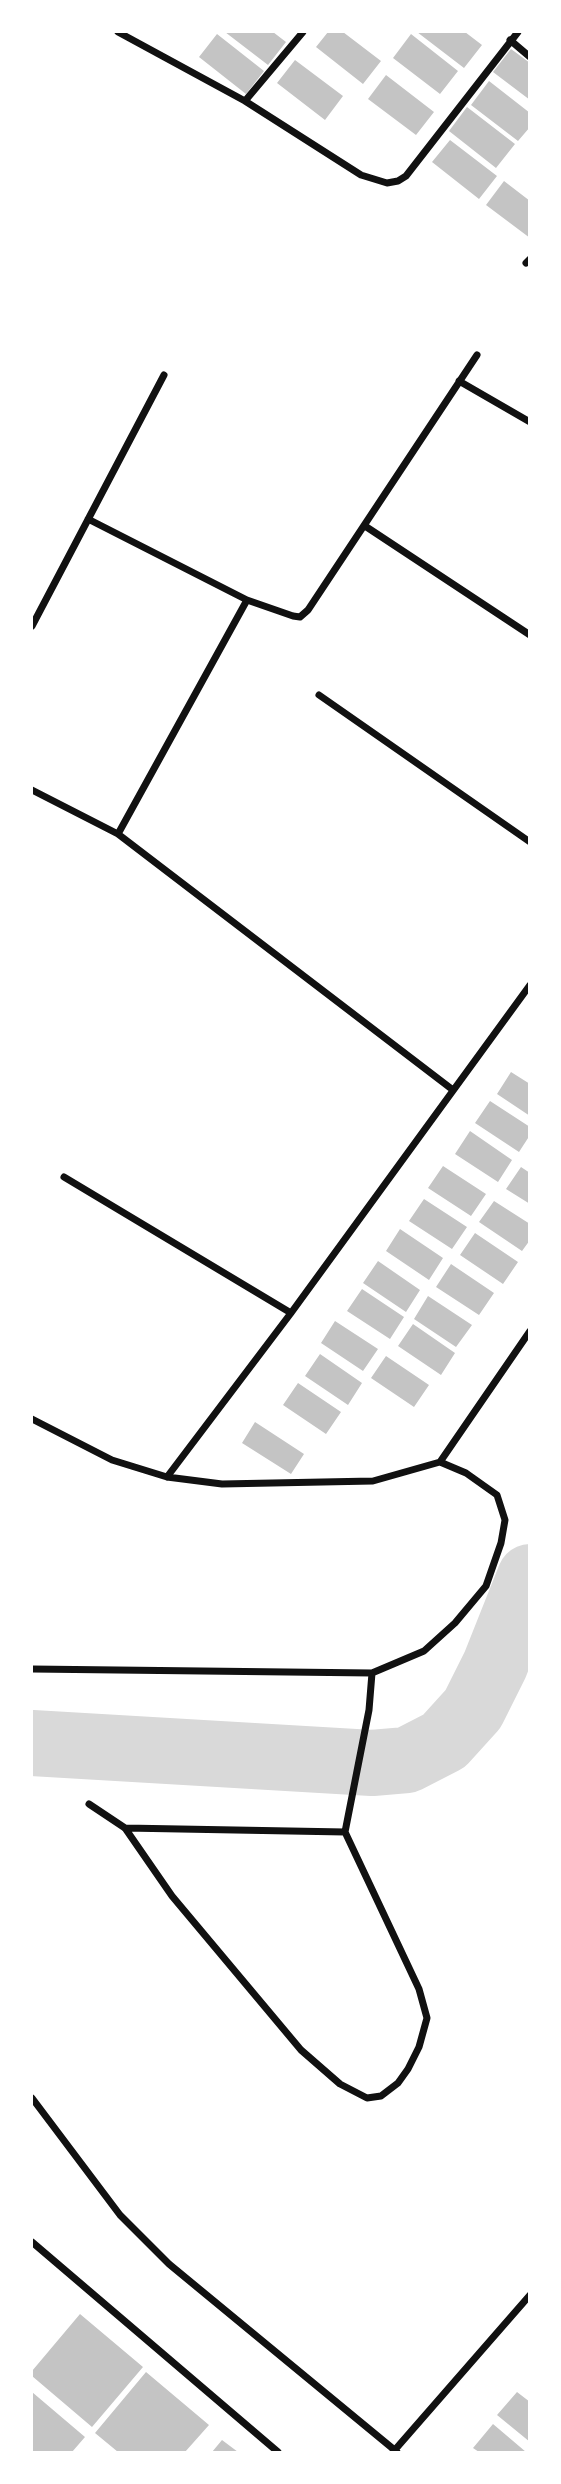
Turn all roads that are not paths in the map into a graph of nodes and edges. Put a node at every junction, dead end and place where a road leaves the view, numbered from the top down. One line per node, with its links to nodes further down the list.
1 (118, 32): 6 (street)
2 (303, 32): 6 (street)
3 (518, 32): 4 (street)
4 (510, 40): 5 (street); 6 (street)
5 (530, 57)
6 (245, 102)
7 (477, 355): 9 (street)
8 (164, 375): 11 (street)
9 (459, 381): 10 (street); 12 (street)
10 (530, 422)
11 (88, 519): 13 (street); 14 (street)
12 (365, 526): 13 (street); 15 (street)
13 (247, 600): 18 (street)
14 (32, 626)
15 (530, 635)
16 (319, 695): 19 (street)
17 (32, 790): 18 (street)
18 (118, 834): 21 (street)
19 (530, 842)
20 (530, 985): 21 (street)
21 (453, 1090): 23 (street)
22 (64, 1177): 23 (street)
23 (291, 1313): 27 (street)
24 (530, 1331): 26 (street)
25 (32, 1419): 27 (street)
26 (440, 1462): 27 (street); 29 (street)
27 (167, 1477)
28 (32, 1669): 29 (street)
29 (372, 1673): 32 (street)
30 (89, 1804): 31 (street)
31 (125, 1828): 32 (street); 32 (street)
32 (345, 1832)
33 (32, 2098): 37 (street)
34 (32, 2242): 36 (street)
35 (530, 2295): 37 (street)
36 (278, 2452)
37 (394, 2452)

